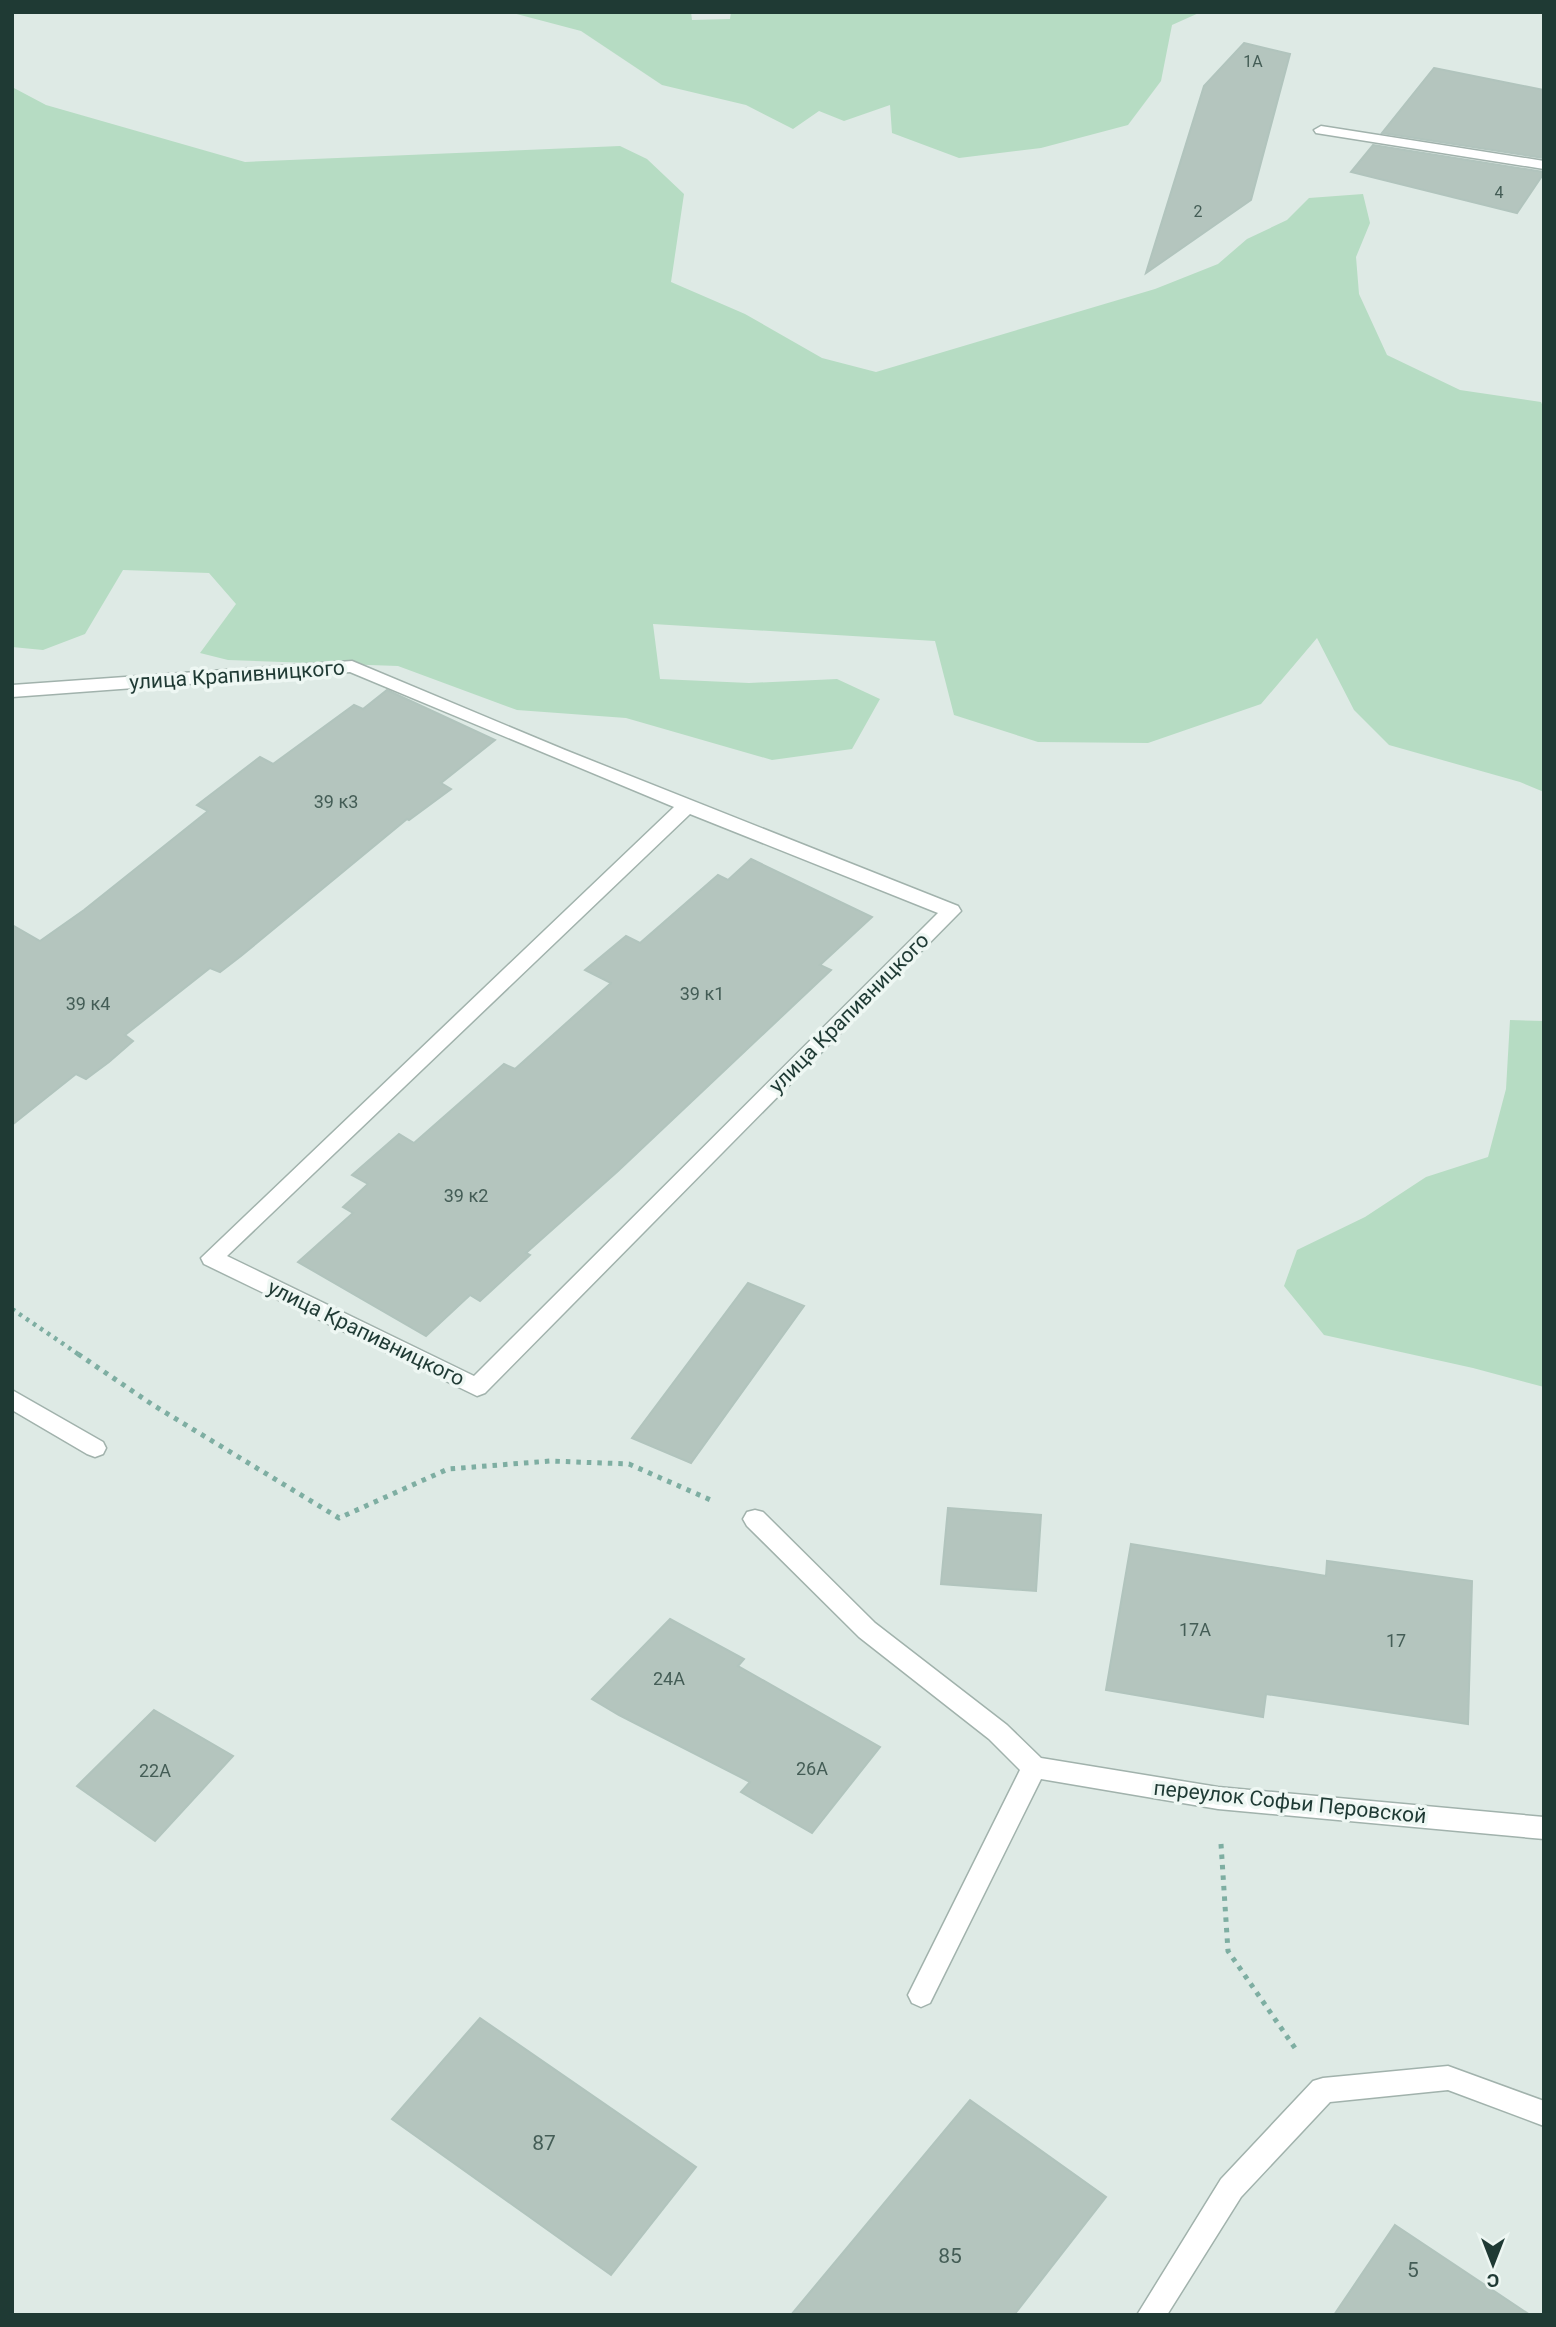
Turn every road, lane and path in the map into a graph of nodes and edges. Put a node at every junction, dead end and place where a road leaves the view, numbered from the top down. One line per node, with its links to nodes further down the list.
1 (1321, 130): 2 (street)
2 (1544, 165)
3 (12, 691): 4 (street, улица Крапивницкого)
4 (687, 806): 4 (street, улица Крапивницкого)
5 (12, 1309): 8 (path)
6 (12, 1399): 7 (street)
7 (94, 1448)
8 (755, 1519): 9 (street)
9 (1034, 1767): 10 (street, переулок Софьи Перовской); 12 (street)
10 (1218, 1798): 11 (street, переулок Софьи Перовской); 13 (path)
11 (1544, 1828)
12 (920, 1995)
13 (1323, 2090): 14 (street); 15 (street)
14 (1544, 2114)
15 (1151, 2315)

